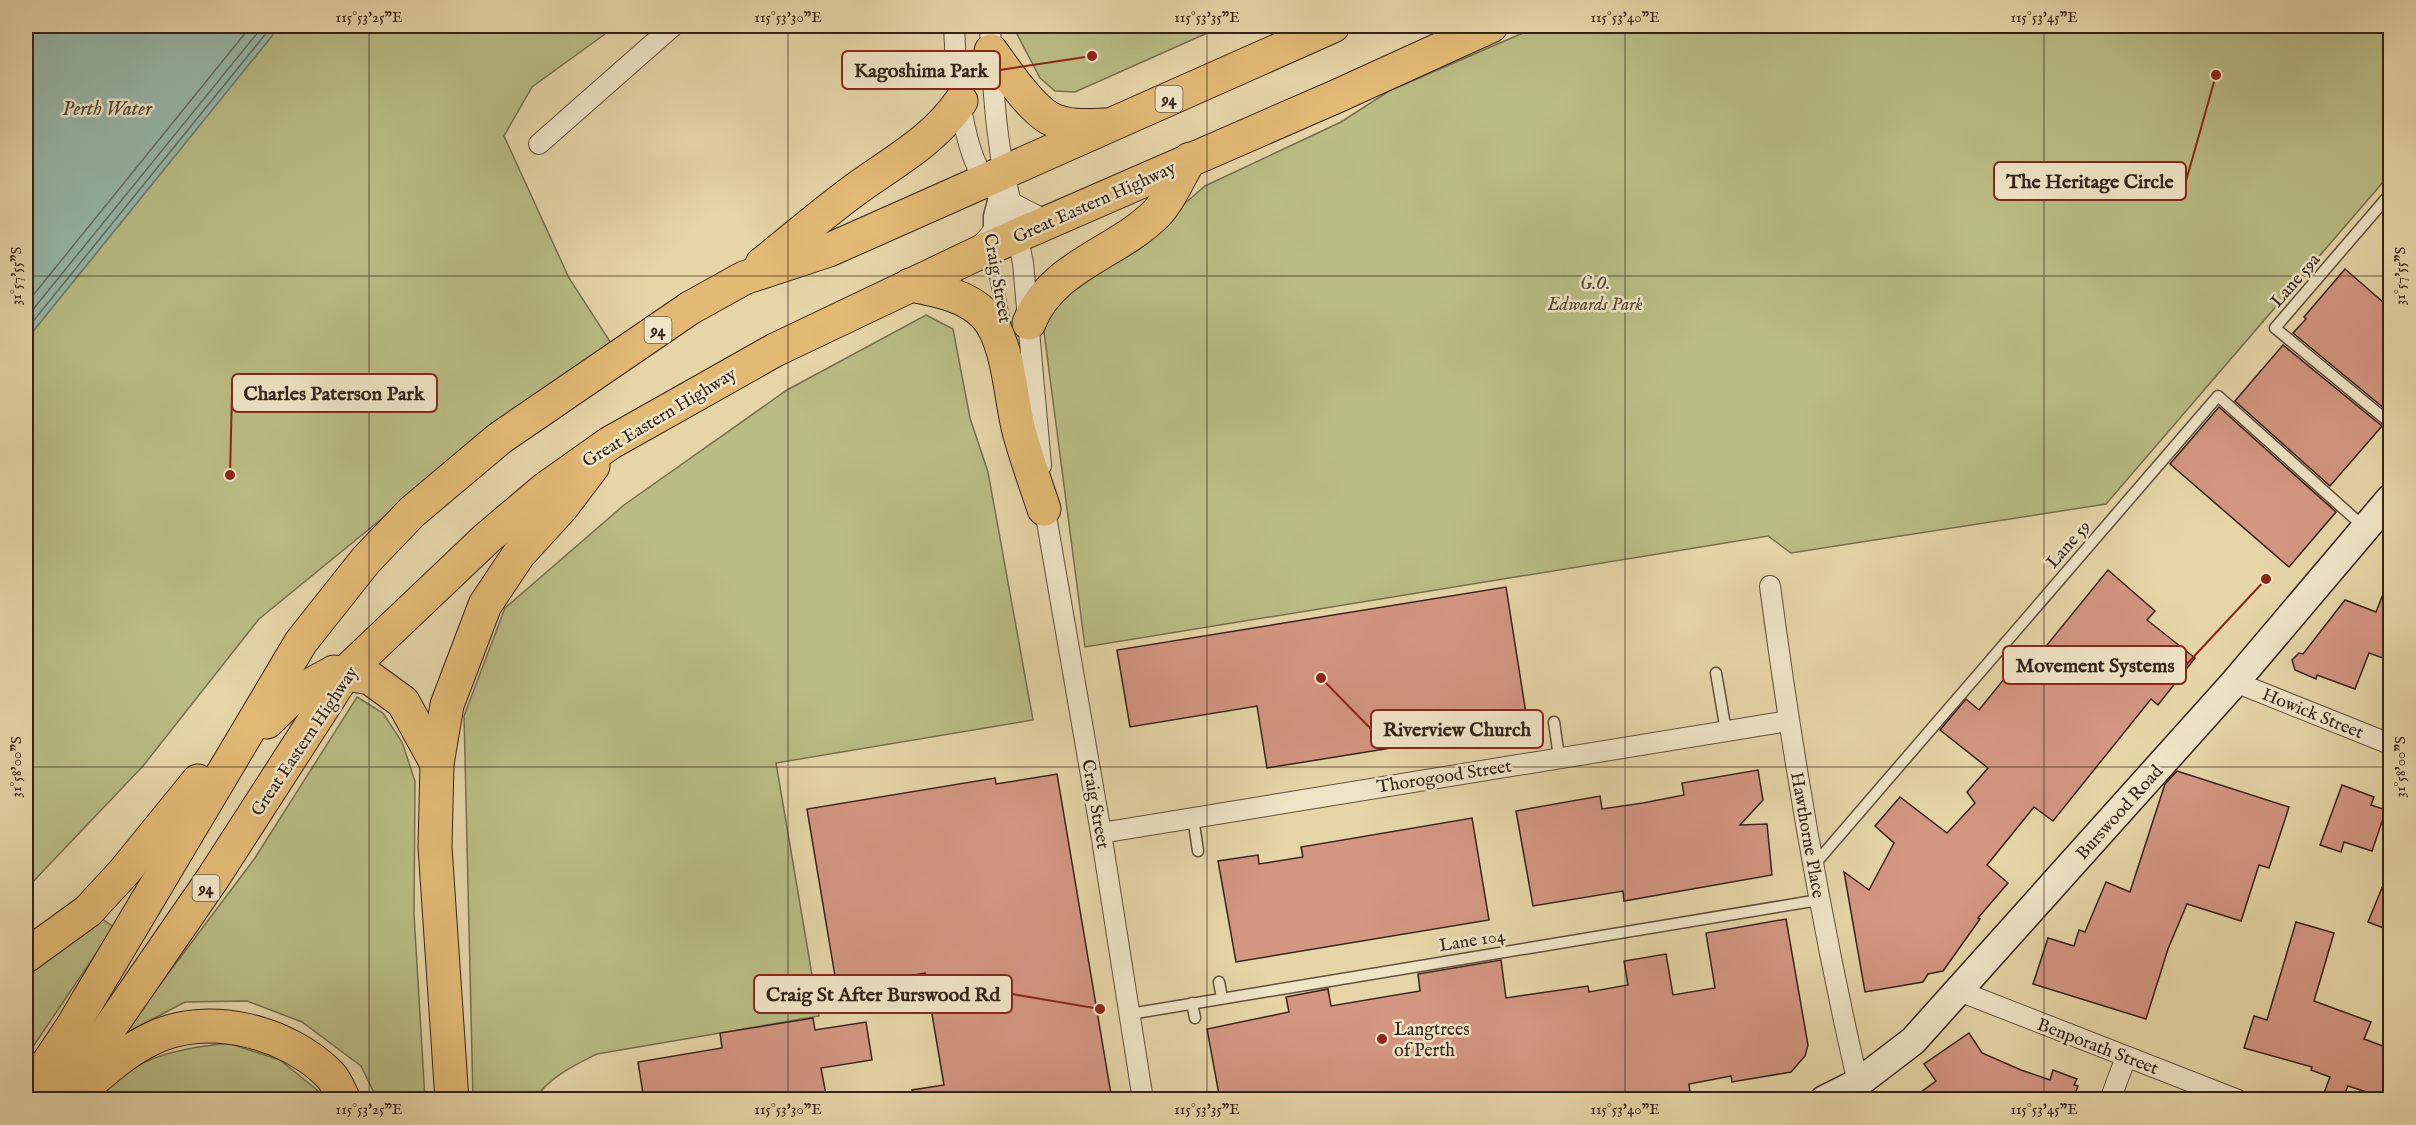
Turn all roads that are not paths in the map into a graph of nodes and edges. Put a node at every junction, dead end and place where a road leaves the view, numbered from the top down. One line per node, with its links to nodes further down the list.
1 (673, 26): 8 (street)
2 (954, 26): 6 (street)
3 (1333, 26): 7 (highway, 94)
4 (1491, 26): 9 (highway, Great Eastern Highway / 94)
5 (990, 38): 7 (highway); 10 (street)
6 (961, 101): 10 (street); 14 (highway)
7 (1112, 124): 10 (highway, 94)
8 (539, 144)
9 (1190, 159): 12 (highway, Great Eastern Highway / 94); 16 (highway)
10 (1000, 188): 12 (street); 13 (street, Craig Street); 13 (street); 14 (highway, 94)
11 (2391, 194): 17 (lane, Lane 59a)
12 (1050, 222): 13 (highway, Great Eastern Highway / 94)
13 (998, 240): 15 (highway, Great Eastern Highway / 94); 16 (street, Craig Street); 20 (lane, Craig Street)
14 (744, 278): 23 (highway, 94)
15 (910, 285): 18 (highway, Great Eastern Highway / 94); 20 (highway)
16 (1029, 323): 20 (street, Craig Street)
17 (2391, 423)
18 (610, 442): 24 (highway, Great Eastern Highway / 94); 33 (highway)
19 (2391, 499): 21 (main road, Burswood Road)
20 (1044, 509): 35 (street, Craig Street)
21 (2365, 528): 26 (main road, Burswood Road); 37 (lane, Lane 59)
22 (1770, 586): 27 (street, Hawthorne Place)
23 (301, 642): 31 (highway, 94); 39 (highway)
24 (345, 673): 31 (highway); 33 (highway); 50 (highway, Great Eastern Highway / 94)
25 (1716, 673): 29 (lane)
26 (2235, 682): 30 (street, Howick Street); 41 (main road, Burswood Road)
27 (1788, 721): 29 (street, Thorogood Street); 37 (street, Hawthorne Place)
28 (1554, 722): 32 (lane)
29 (1726, 731): 32 (street, Thorogood Street)
30 (2391, 744)
31 (235, 754): 49 (highway, 94)
32 (1559, 757): 34 (street, Thorogood Street)
33 (436, 764): 52 (highway)
34 (1193, 817): 35 (street, Thorogood Street); 36 (lane)
35 (1101, 833): 44 (street, Craig Street)
36 (1198, 851)
37 (1814, 865): 38 (street, Hawthorne Place)
38 (1819, 900): 42 (lane, Lane 104); 47 (street, Hawthorne Place)
39 (26, 956)
40 (1219, 982): 42 (lane)
41 (1959, 991): 46 (street, Benporath Street); 47 (main road, Burswood Road)
42 (1222, 998): 43 (lane, Lane 104)
43 (1192, 1003): 44 (lane, Lane 104); 45 (lane)
44 (1130, 1014): 53 (street, Craig Street)
45 (1195, 1018)
46 (2126, 1057): 55 (street); 56 (street, Benporath Street)
47 (1858, 1083): 54 (main road, Burswood Road)
48 (342, 1092): 51 (highway)
49 (26, 1096)
50 (60, 1100)
51 (69, 1100)
52 (452, 1100)
53 (1143, 1100)
54 (1824, 1100)
55 (2110, 1100)
56 (2238, 1100)

